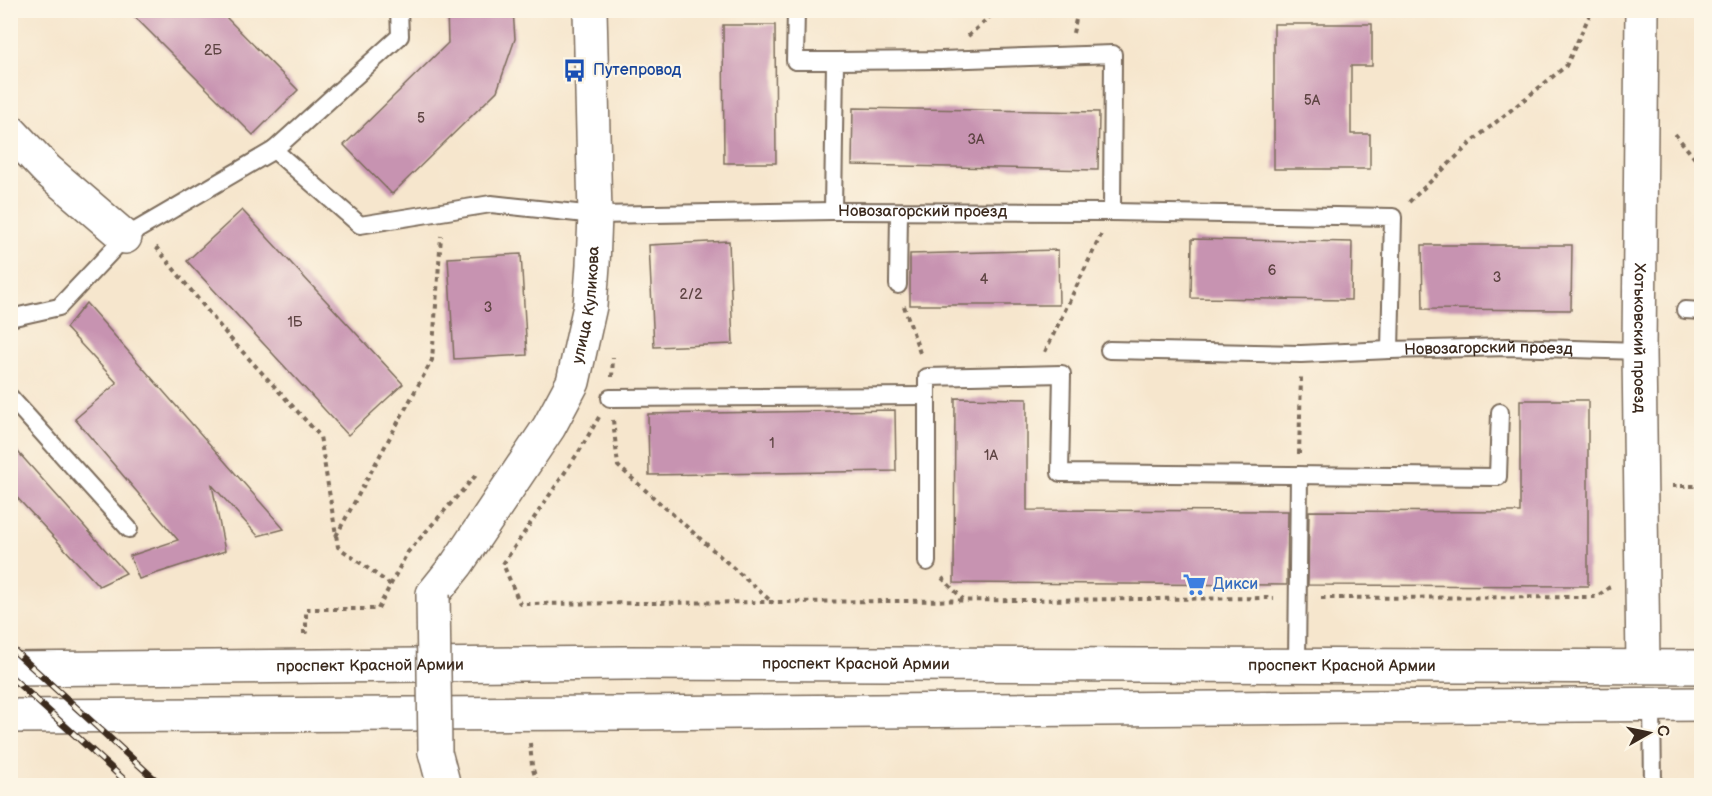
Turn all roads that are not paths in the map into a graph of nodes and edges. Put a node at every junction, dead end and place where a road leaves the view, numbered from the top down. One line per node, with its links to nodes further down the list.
1 (399, 10): 7 (lane)
2 (590, 10): 11 (main road, улица Куликова)
3 (796, 10): 5 (lane)
4 (1642, 10): 17 (main road, Хотьковский проезд)
5 (835, 61): 8 (lane); 10 (lane)
6 (10, 131): 12 (main road)
7 (274, 150): 11 (lane, Новозагорский проезд); 12 (lane)
8 (833, 211): 9 (lane, Новозагорский проезд); 11 (lane, Новозагорский проезд)
9 (899, 212): 10 (lane, Новозагорский проезд); 13 (lane)
10 (1112, 212): 16 (lane, Новозагорский проезд)
11 (595, 215): 32 (main road, улица Куликова, bridge)
12 (133, 232): 14 (lane)
13 (898, 285)
14 (10, 318)
15 (1109, 350): 16 (lane)
16 (1390, 350): 17 (lane, Новозагорский проезд)
17 (1639, 351): 26 (main road, Хотьковский проезд)
18 (927, 396): 20 (lane); 22 (lane); 24 (lane)
19 (10, 397): 23 (lane)
20 (610, 398)
21 (1500, 412): 22 (lane)
22 (1299, 475): 25 (lane)
23 (129, 529)
24 (927, 562)
25 (1297, 664): 26 (main road, проспект Красной Армии); 28 (main road, проспект Красной Армии)
26 (1643, 665): 27 (main road, проспект Красной Армии)
27 (1701, 667)
28 (10, 669)
29 (1701, 704): 30 (main road)
30 (1652, 705): 31 (main road); 33 (lane)
31 (10, 716)
32 (444, 786)
33 (1653, 786)

